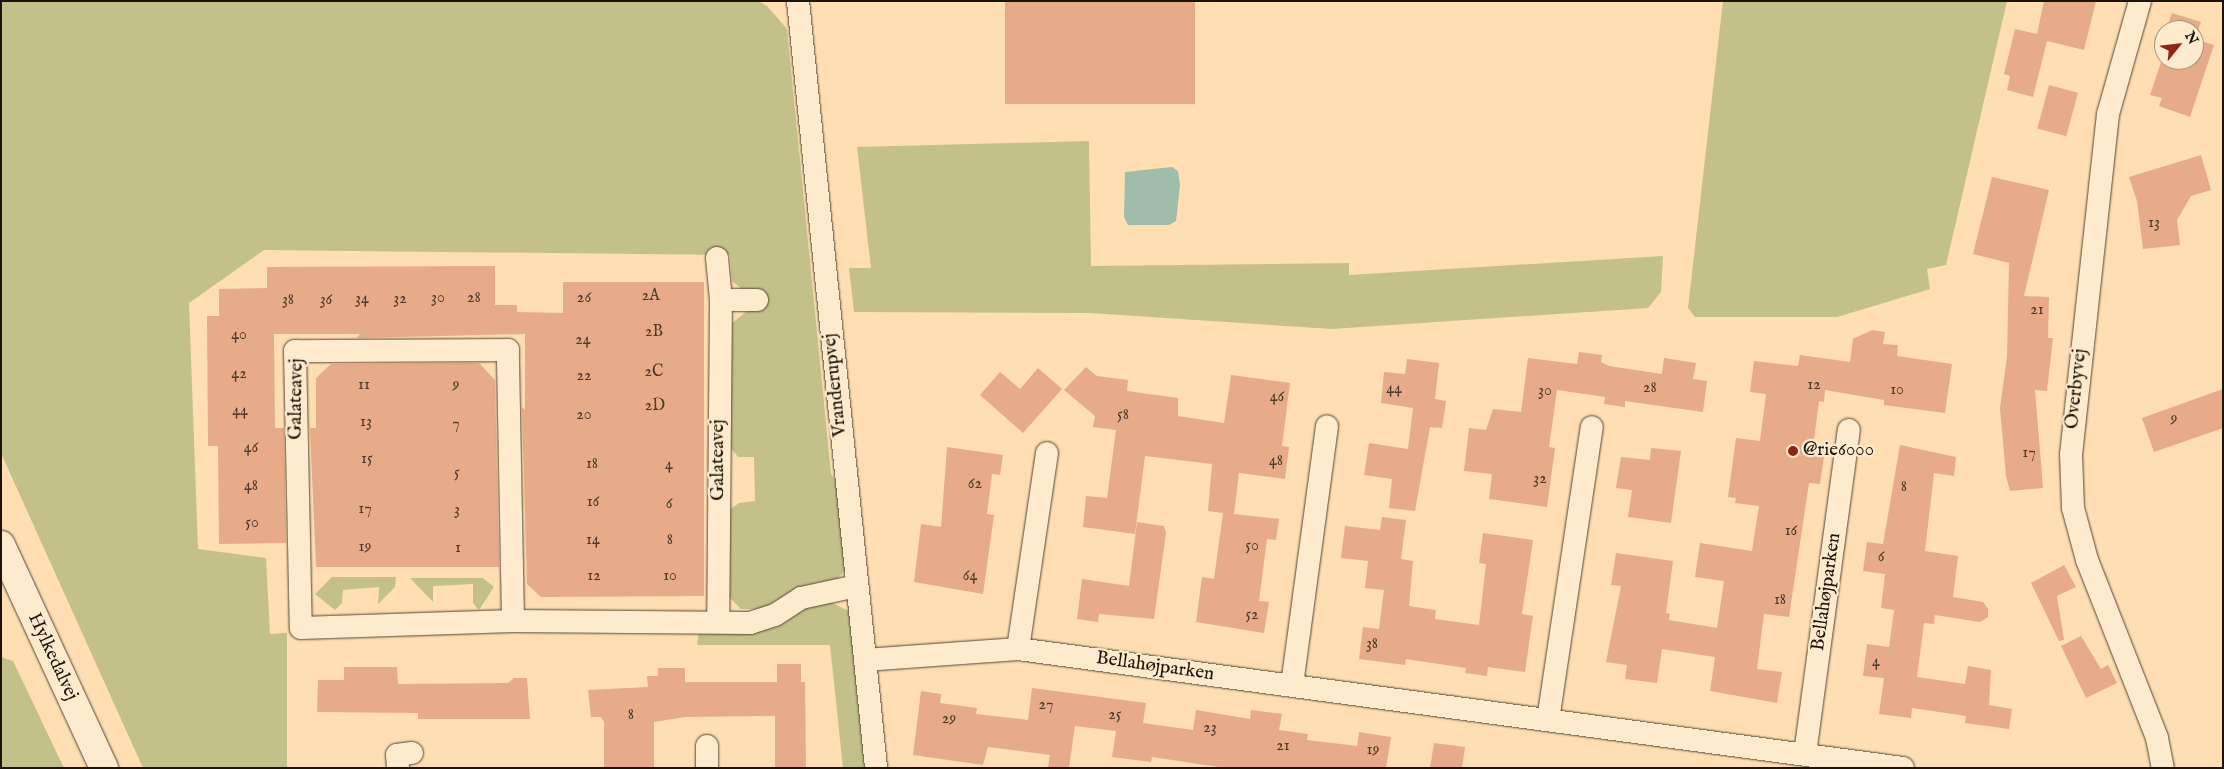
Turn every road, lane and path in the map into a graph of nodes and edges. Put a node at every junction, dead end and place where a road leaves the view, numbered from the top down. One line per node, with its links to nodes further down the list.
1 (798, 1): 11 (street, Vranderupvej)
2 (2140, 1): 22 (street, Overbyvej)
3 (717, 258): 4 (street, Galateavej)
4 (720, 300): 5 (street); 13 (street, Galateavej)
5 (757, 300)
6 (1327, 426): 16 (street)
7 (1592, 426): 17 (street)
8 (1849, 430): 18 (street, Bellahøjparken)
9 (1047, 453): 14 (street)
10 (1, 545): 19 (street, Hylkedalvej)
11 (857, 586): 13 (street, Galateavej); 15 (street, Vranderupvej)
12 (513, 621): 12 (street, Galateavej); 13 (street, Galateavej)
13 (718, 621)
14 (1018, 649): 15 (street, Bellahøjparken); 16 (street, Bellahøjparken)
15 (865, 660): 20 (street, Vranderupvej)
16 (1292, 685): 17 (street, Bellahøjparken)
17 (1548, 720): 18 (street, Bellahøjparken)
18 (1805, 754): 21 (street, Bellahøjparken)
19 (104, 768)
20 (876, 768)
21 (1903, 768)
22 (2163, 768)

